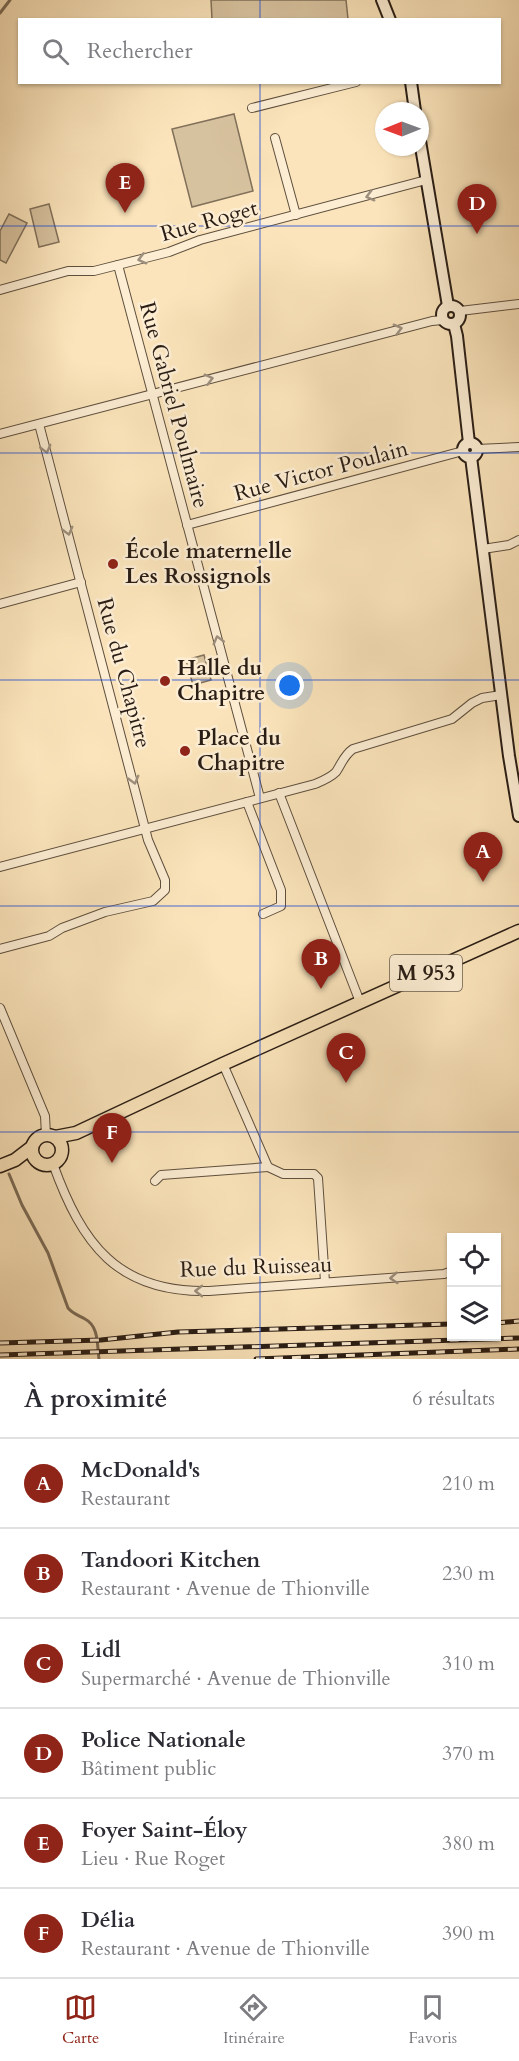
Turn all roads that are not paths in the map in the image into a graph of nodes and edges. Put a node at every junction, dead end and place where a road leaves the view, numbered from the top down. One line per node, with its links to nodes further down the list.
1 (382, 0): 2 (street)
2 (389, 18)
3 (348, 84): 6 (street)
4 (411, 84): 5 (street)
5 (414, 102)
6 (252, 108)
7 (275, 138): 10 (street)
8 (422, 156): 9 (street)
9 (426, 180): 10 (street, Rue Roget, one-way to 10); 14 (street)
10 (296, 215): 11 (street, Rue Roget, one-way to 11)
11 (118, 264): 12 (street, Rue Roget); 17 (street, Rue Gabriel Poulmaire)
12 (0, 290)
13 (519, 304): 15 (street)
14 (448, 306): 15 (street); 16 (street)
15 (460, 311): 16 (street)
16 (448, 322): 17 (street, one-way to 16); 21 (street)
17 (153, 394): 18 (street); 22 (street, Rue Gabriel Poulmaire)
18 (39, 424): 19 (street); 25 (street, Rue du Chapitre, one-way to 25)
19 (0, 434)
20 (519, 447): 21 (street, Rue Victor Poulain)
21 (470, 450): 22 (street, Rue Victor Poulain); 24 (street)
22 (188, 525): 29 (street, Rue Gabriel Poulmaire, one-way to 22)
23 (519, 540): 24 (street)
24 (483, 549): 27 (street)
25 (81, 582): 26 (street); 32 (street, Rue du Chapitre, one-way to 32)
26 (0, 604)
27 (501, 695): 28 (street); 31 (street)
28 (279, 793): 29 (street); 38 (street)
29 (260, 798): 30 (street)
30 (247, 802): 32 (street); 34 (street)
31 (519, 816)
32 (146, 828): 33 (street); 37 (street, Rue du Chapitre)
33 (0, 867)
34 (263, 914)
35 (519, 924): 36 (main road)
36 (519, 931): 38 (main road, M 953)
37 (0, 949)
38 (360, 1002): 40 (main road, M 953)
39 (0, 1008): 42 (street)
40 (223, 1064): 41 (main road, M 953); 49 (street)
41 (76, 1133): 42 (main road, M 953); 44 (main road, M 953)
42 (50, 1136): 43 (main road); 44 (main road)
43 (32, 1147): 45 (main road); 46 (main road)
44 (62, 1148): 47 (main road)
45 (15, 1160): 46 (main road); 48 (main road)
46 (37, 1161): 47 (main road)
47 (53, 1164): 52 (street, Rue du Ruisseau, one-way to 47)
48 (0, 1166)
49 (268, 1167): 50 (street); 52 (street)
50 (155, 1181)
51 (447, 1273): 52 (street, Rue du Ruisseau, one-way to 52)
52 (325, 1282)

